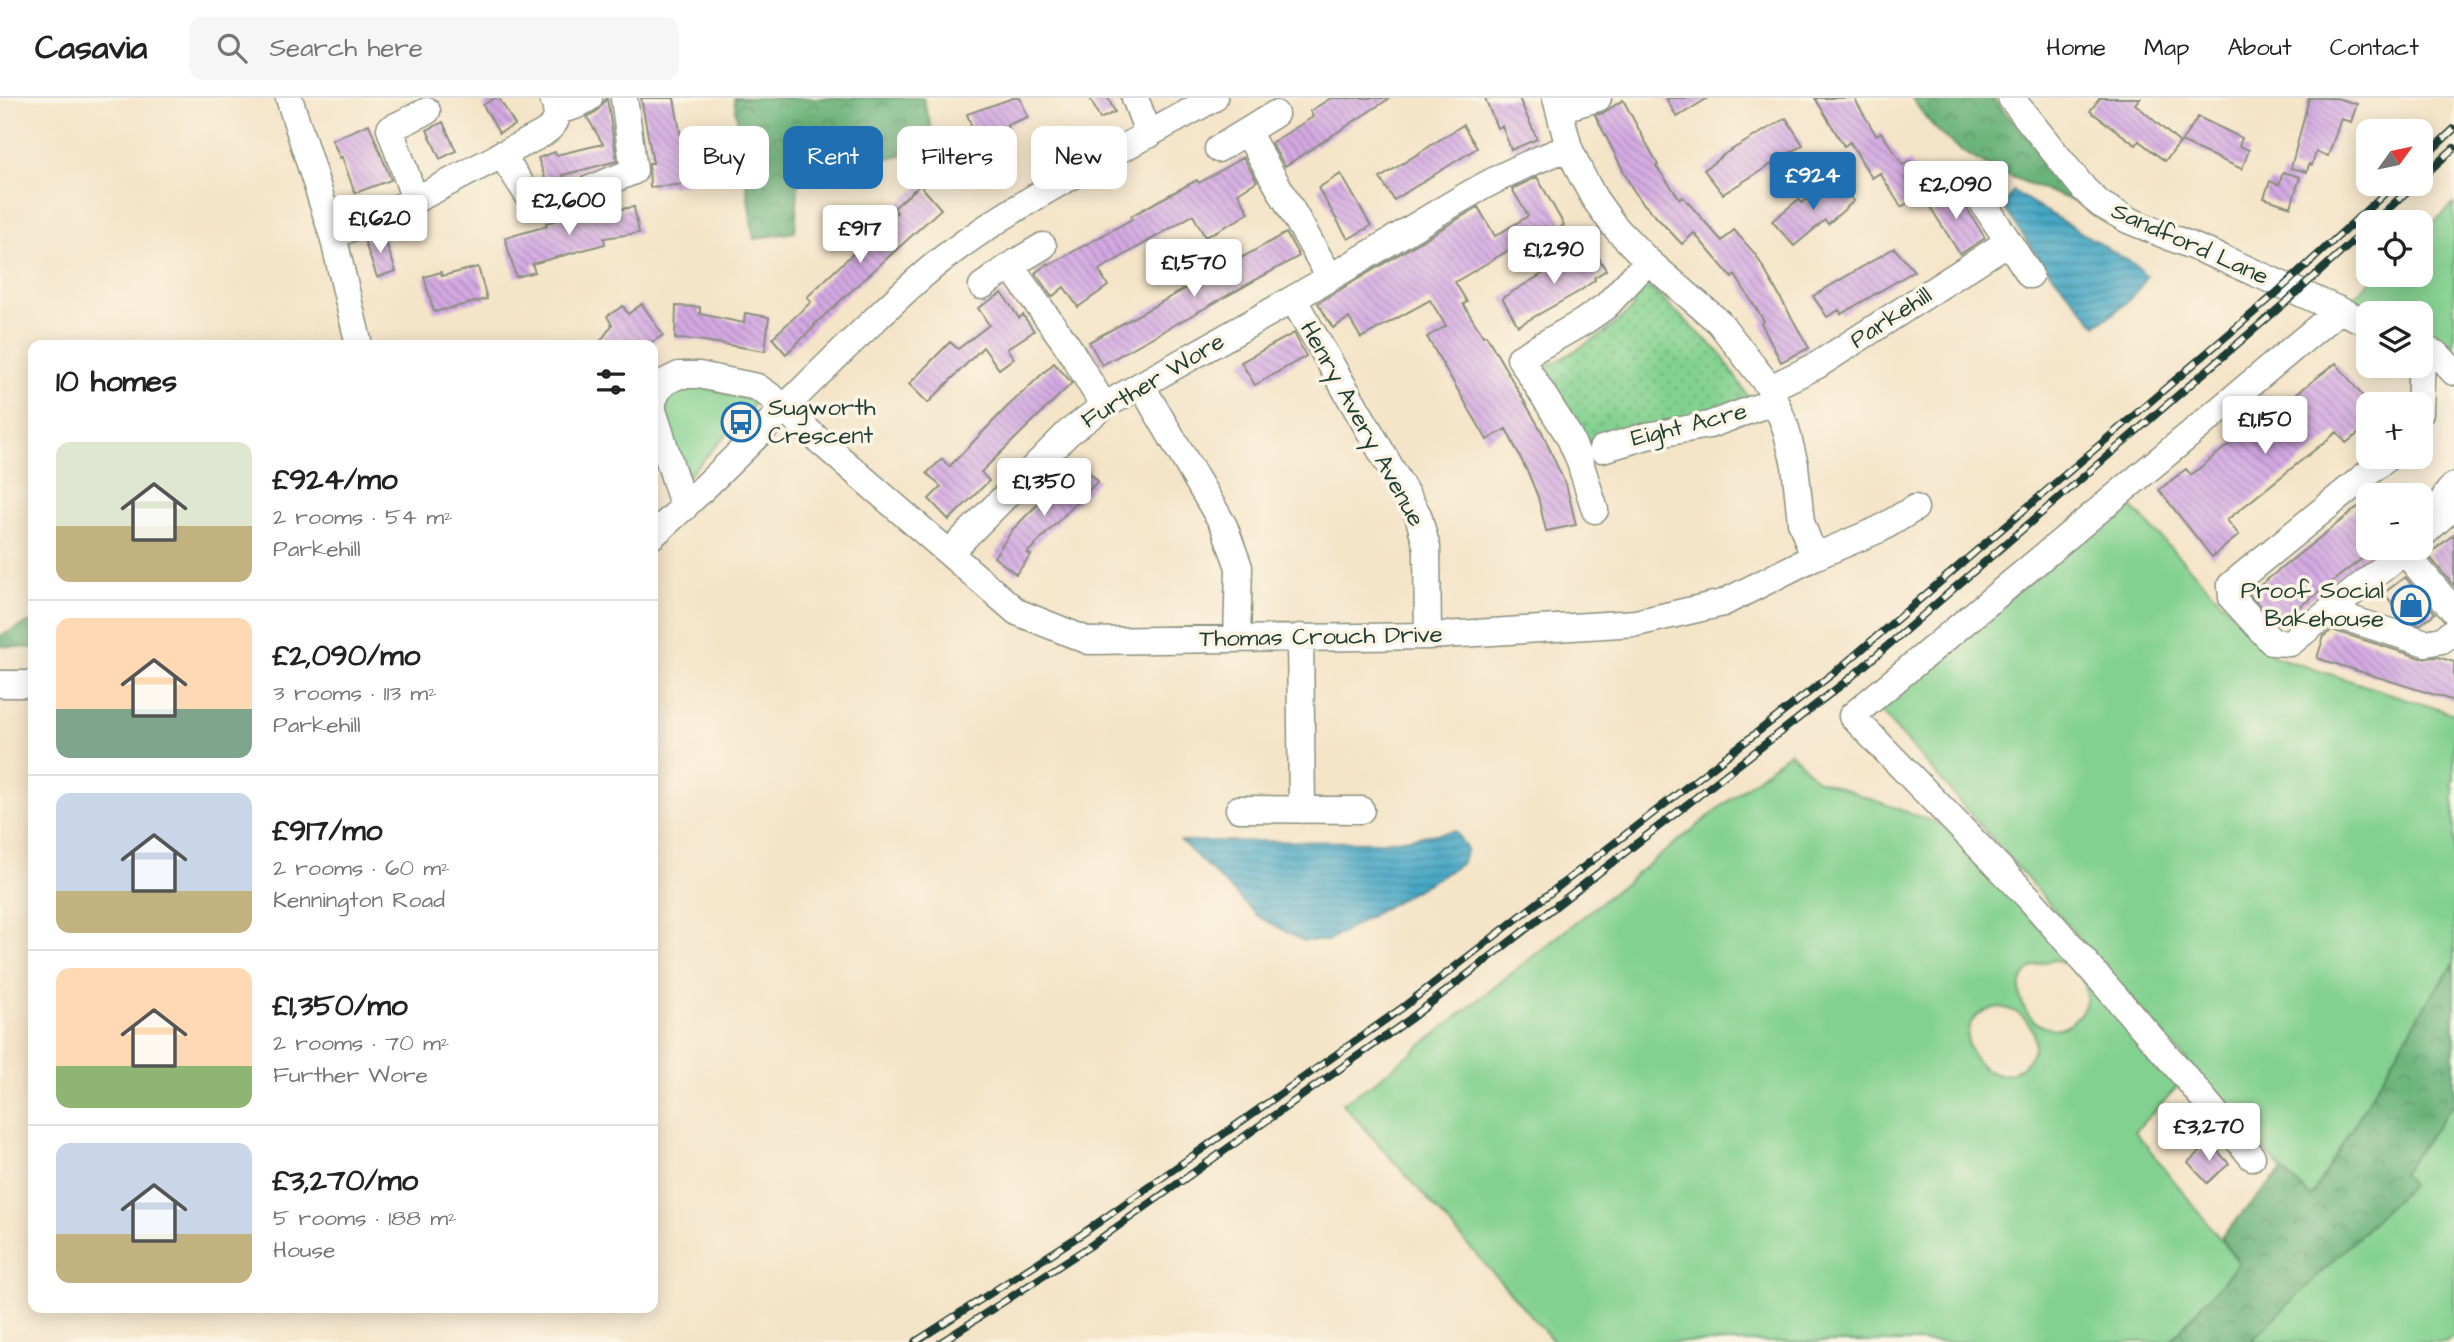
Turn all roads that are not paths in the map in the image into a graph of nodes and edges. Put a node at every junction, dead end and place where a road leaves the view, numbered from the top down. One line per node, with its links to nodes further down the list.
1 (289, 98): 19 (street)
2 (589, 98): 9 (street)
3 (624, 98): 16 (street)
4 (1135, 98): 13 (street)
5 (1214, 98): 13 (street)
6 (1598, 98): 8 (street)
7 (2011, 98): 28 (street, Sandford Lane)
8 (1557, 103): 14 (street, Eight Acre)
9 (555, 105): 16 (street)
10 (427, 111): 17 (street)
11 (1275, 114): 12 (street)
12 (1247, 132): 15 (street); 25 (street)
13 (1149, 135): 37 (street)
14 (1569, 148): 22 (street, Eight Acre); 25 (street, Further Wore)
15 (1218, 149)
16 (501, 154): 17 (street)
17 (415, 200): 19 (street)
18 (1982, 201): 20 (street)
19 (333, 236): 30 (street)
20 (2008, 242): 24 (street); 35 (street, Parkehill)
21 (1044, 246): 23 (street)
22 (1648, 261): 35 (street, Eight Acre); 44 (street)
23 (1010, 266): 26 (street); 36 (street)
24 (2030, 275)
25 (1330, 277): 27 (street, Further Wore)
26 (982, 286)
27 (1293, 299): 33 (street, Further Wore); 55 (street, Henry Avery Avenue)
28 (2339, 310): 29 (street, Sandford Lane); 63 (street)
29 (2356, 318)
30 (358, 340)
31 (2433, 353): 32 (street)
32 (2454, 372)
33 (1141, 385): 36 (street, Further Wore); 57 (street)
34 (658, 393): 37 (street)
35 (1773, 395): 39 (street, Eight Acre); 49 (street, Eight Acre)
36 (1104, 406): 48 (street, Further Wore)
37 (784, 408): 42 (street); 48 (street, Thomas Crouch Drive)
38 (658, 426): 42 (street)
39 (1602, 449)
40 (2454, 486): 45 (street)
41 (2356, 496): 53 (street)
42 (684, 508): 47 (street)
43 (1915, 508): 49 (street, Thomas Crouch Drive)
44 (1595, 509)
45 (2449, 517): 46 (street)
46 (2433, 529)
47 (658, 531)
48 (949, 553): 57 (street, Thomas Crouch Drive)
49 (1814, 557): 55 (street, Thomas Crouch Drive)
50 (2392, 560): 53 (street)
51 (2421, 560): 52 (street)
52 (2454, 611)
53 (2328, 612): 54 (street)
54 (2454, 631)
55 (1428, 636): 56 (street, Thomas Crouch Drive)
56 (1300, 637): 57 (street, Thomas Crouch Drive); 61 (street)
57 (1237, 638)
58 (0, 684): 59 (street)
59 (28, 684)
60 (1239, 809): 61 (street)
61 (1302, 810): 62 (street)
62 (1361, 810)
63 (2252, 1157)

